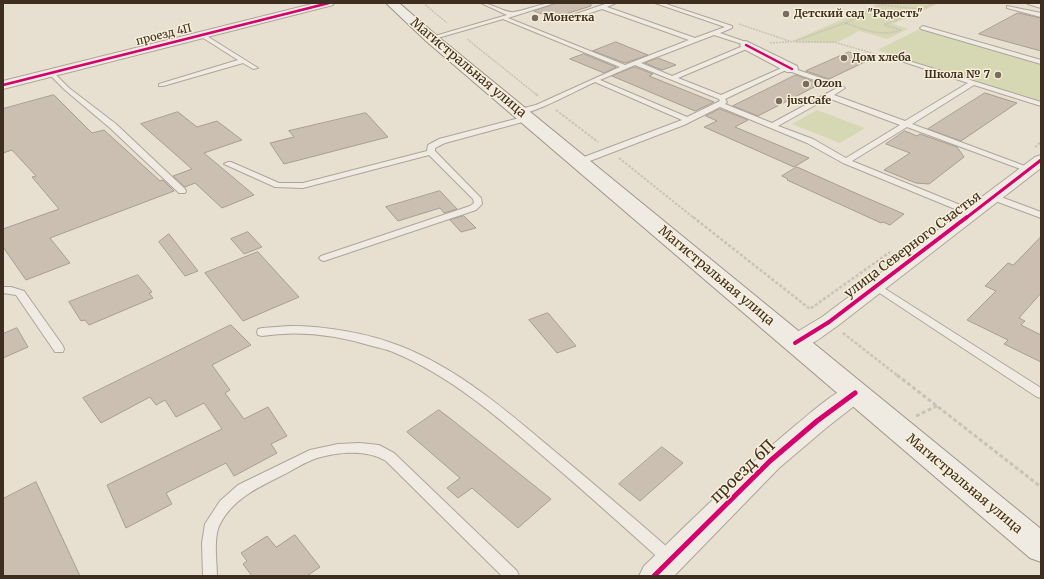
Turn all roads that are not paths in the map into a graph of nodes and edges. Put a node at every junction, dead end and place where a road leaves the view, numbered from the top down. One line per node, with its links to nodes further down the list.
1 (329, 3): 17 (street, проезд 4П)
2 (392, 3): 18 (main road, Магистральная улица)
3 (484, 3): 11 (lane)
4 (552, 3): 11 (lane)
5 (613, 3): 9 (lane)
6 (658, 3): 16 (lane)
7 (1030, 3): 8 (lane)
8 (1041, 6)
9 (602, 7): 14 (lane); 19 (lane)
10 (1009, 7): 12 (lane)
11 (513, 15): 13 (lane)
12 (1041, 15)
13 (504, 18): 18 (lane); 25 (lane)
14 (566, 19)
15 (923, 28): 23 (lane)
16 (714, 33): 19 (lane); 20 (lane)
17 (202, 35): 21 (lane); 28 (street, проезд 4П)
18 (430, 38): 37 (main road, Магистральная улица)
19 (694, 40): 24 (lane)
20 (745, 44): 27 (street); 29 (lane)
21 (243, 61): 26 (lane); 33 (lane)
22 (907, 62): 31 (lane)
23 (1041, 62)
24 (635, 63): 25 (lane); 29 (lane)
25 (626, 67): 30 (lane)
26 (255, 68)
27 (792, 69): 34 (lane); 35 (lane)
28 (51, 73): 32 (street, проезд 4П); 46 (lane)
29 (672, 78): 35 (lane)
30 (595, 80): 37 (lane); 38 (lane)
31 (973, 83): 36 (lane); 39 (lane)
32 (3, 85)
33 (161, 85)
34 (829, 96): 39 (lane); 40 (lane)
35 (721, 101): 38 (lane); 40 (lane)
36 (1041, 104)
37 (523, 115): 41 (lane); 43 (main road, Магистральная улица)
38 (688, 120): 43 (lane)
39 (906, 124): 42 (lane); 45 (lane)
40 (772, 126): 42 (lane)
41 (431, 152): 44 (lane); 50 (lane)
42 (846, 161): 48 (lane)
43 (579, 162): 54 (main road, Магистральная улица)
44 (228, 164)
45 (1028, 164): 47 (street, улица Северного Счастья)
46 (182, 191)
47 (994, 197): 48 (street, улица Северного Счастья); 49 (lane)
48 (972, 213): 51 (street, улица Северного Счастья)
49 (1041, 215)
50 (324, 258)
51 (876, 286): 54 (street, улица Северного Счастья); 57 (lane)
52 (3, 290): 55 (lane)
53 (262, 332): 59 (lane)
54 (795, 343): 56 (main road, Магистральная улица)
55 (59, 349)
56 (855, 393): 58 (main road, Магистральная улица); 59 (street, проезд 6П)
57 (1041, 394)
58 (1041, 548)
59 (662, 568)
60 (210, 576): 61 (lane)
61 (512, 576)

